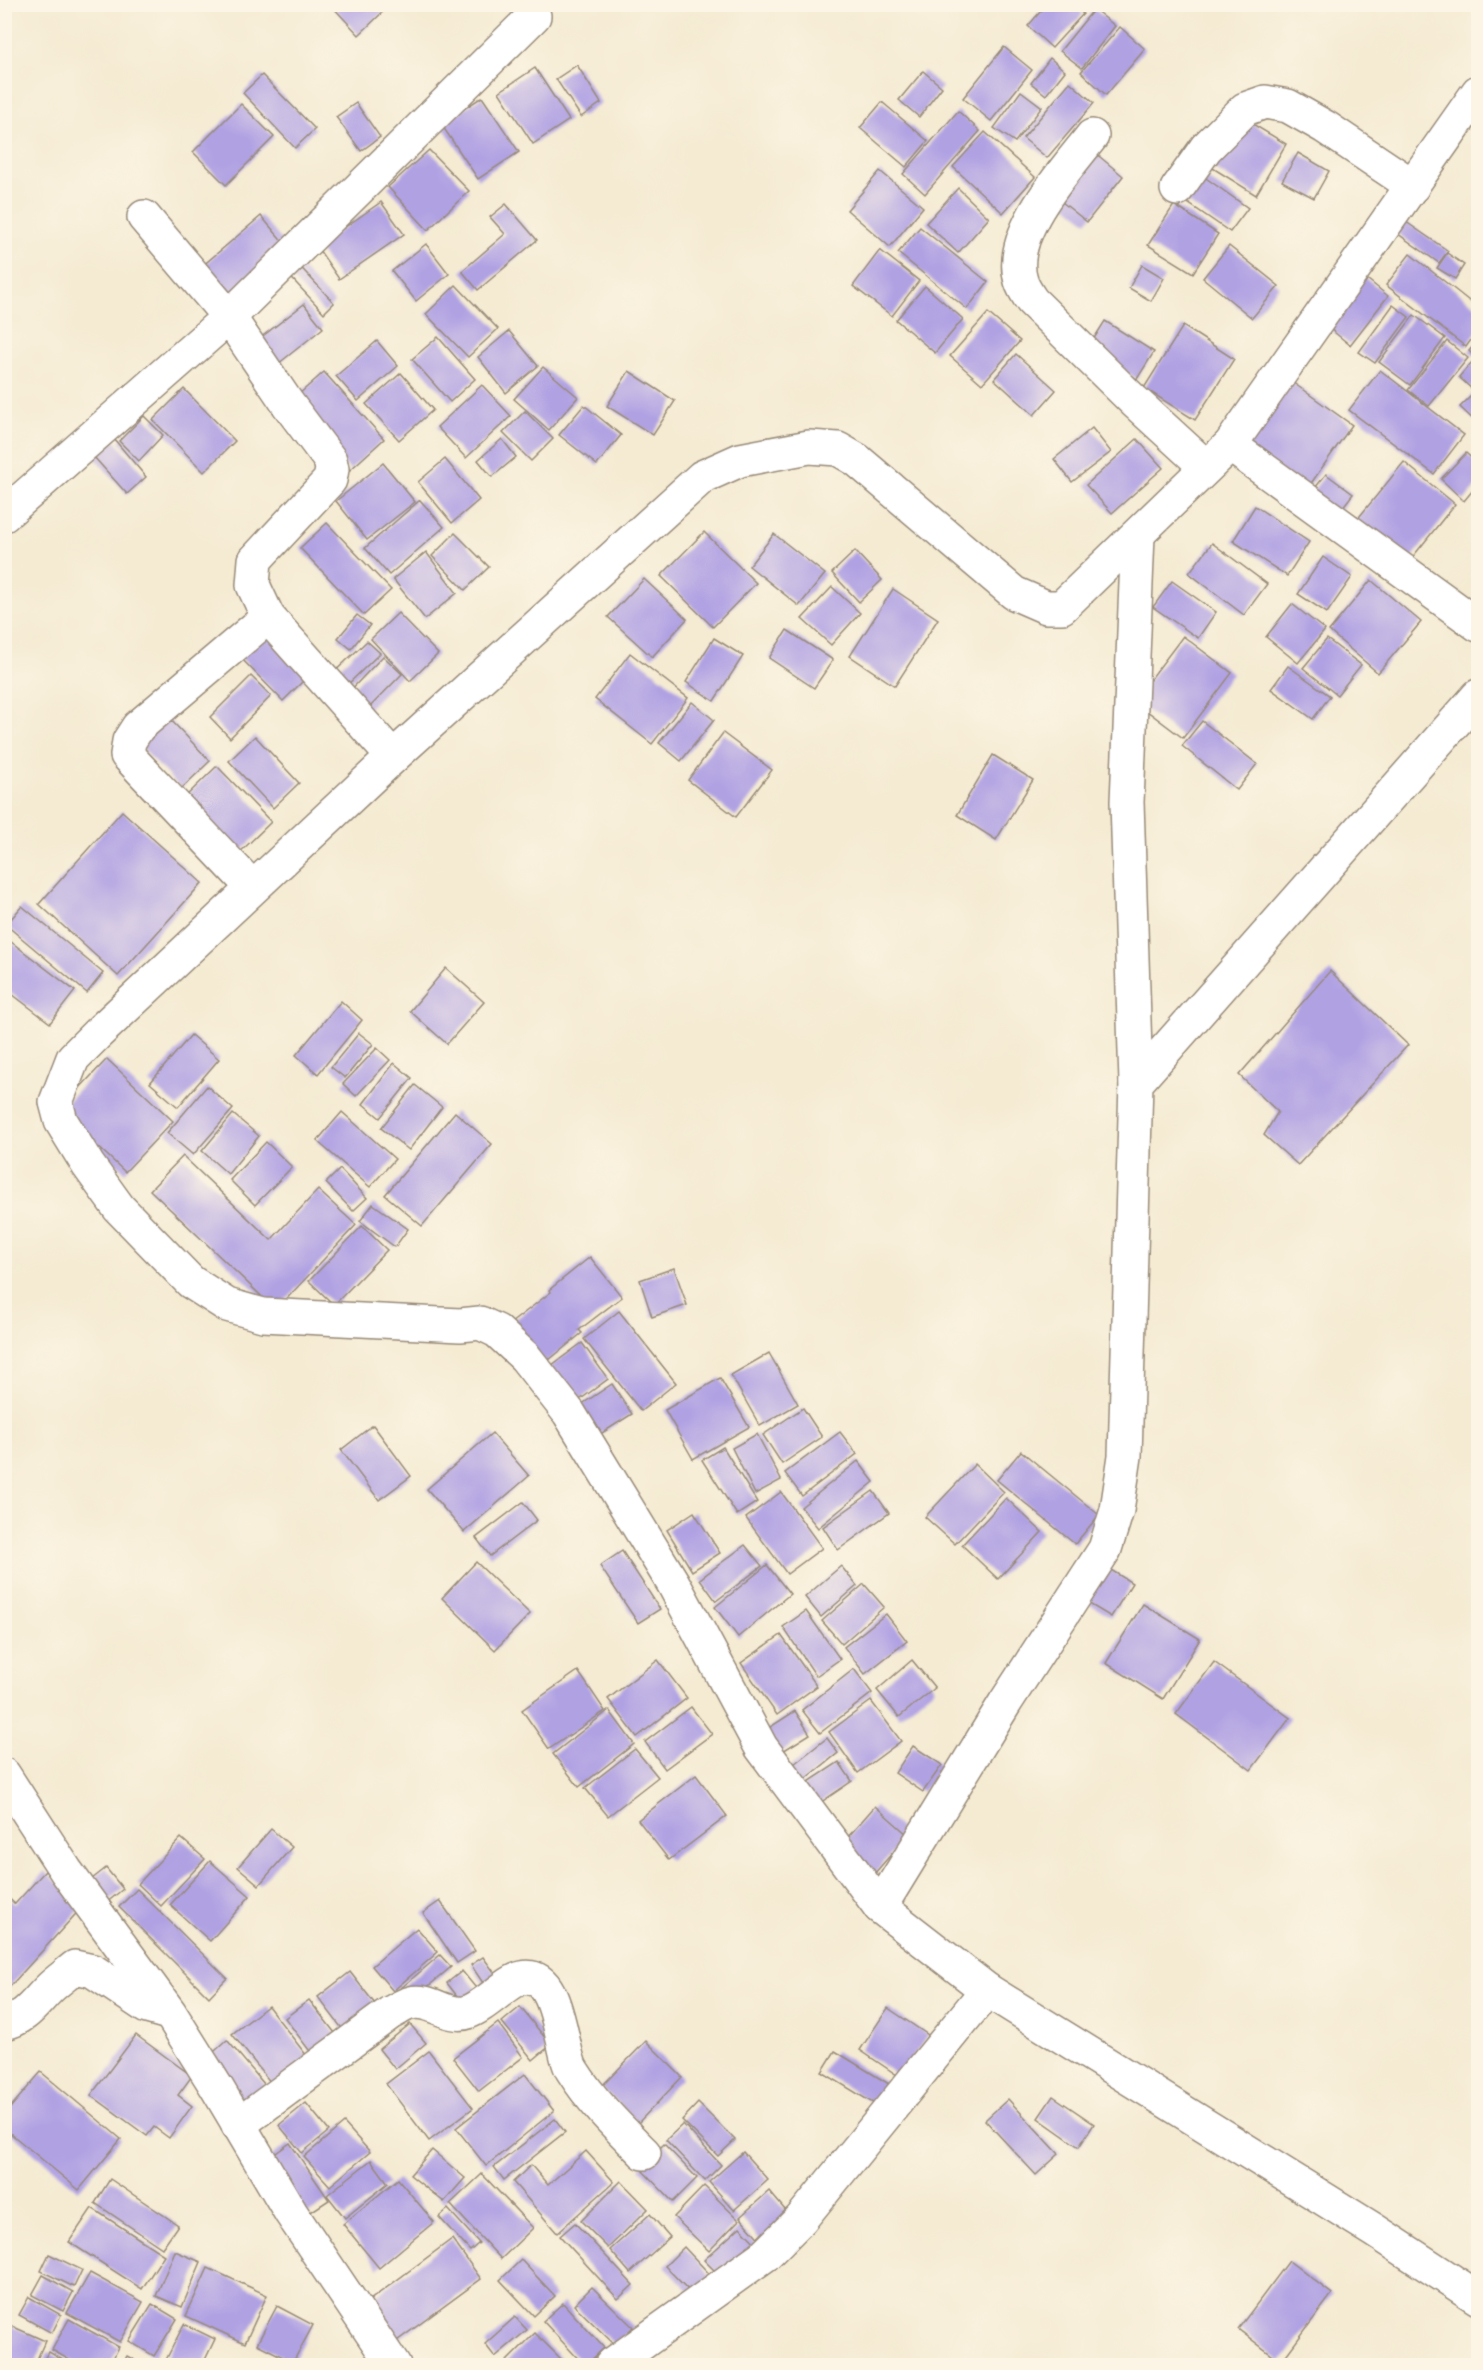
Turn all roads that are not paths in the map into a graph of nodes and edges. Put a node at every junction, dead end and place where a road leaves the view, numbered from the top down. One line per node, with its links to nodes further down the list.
1 (534, 16): 7 (street)
2 (1479, 92): 4 (street)
3 (1092, 136): 9 (street)
4 (1413, 186): 5 (street); 8 (street)
5 (1177, 189)
6 (144, 217): 7 (street)
7 (229, 317): 10 (street); 12 (street)
8 (1230, 445): 9 (street); 13 (street)
9 (1206, 467): 11 (street)
10 (4, 515)
11 (1138, 535): 15 (street); 17 (street)
12 (268, 616): 15 (street); 16 (street)
13 (1479, 625)
14 (1479, 696): 17 (street)
15 (393, 757): 16 (street)
16 (252, 887): 19 (street)
17 (1136, 1083): 19 (street)
18 (4, 1776): 21 (street)
19 (880, 1907): 20 (street)
20 (987, 1990): 25 (street); 26 (street)
21 (170, 2013): 22 (street); 23 (street)
22 (4, 2023)
23 (238, 2125): 24 (street); 27 (street)
24 (644, 2153)
25 (1479, 2298)
26 (613, 2365)
27 (394, 2366)

